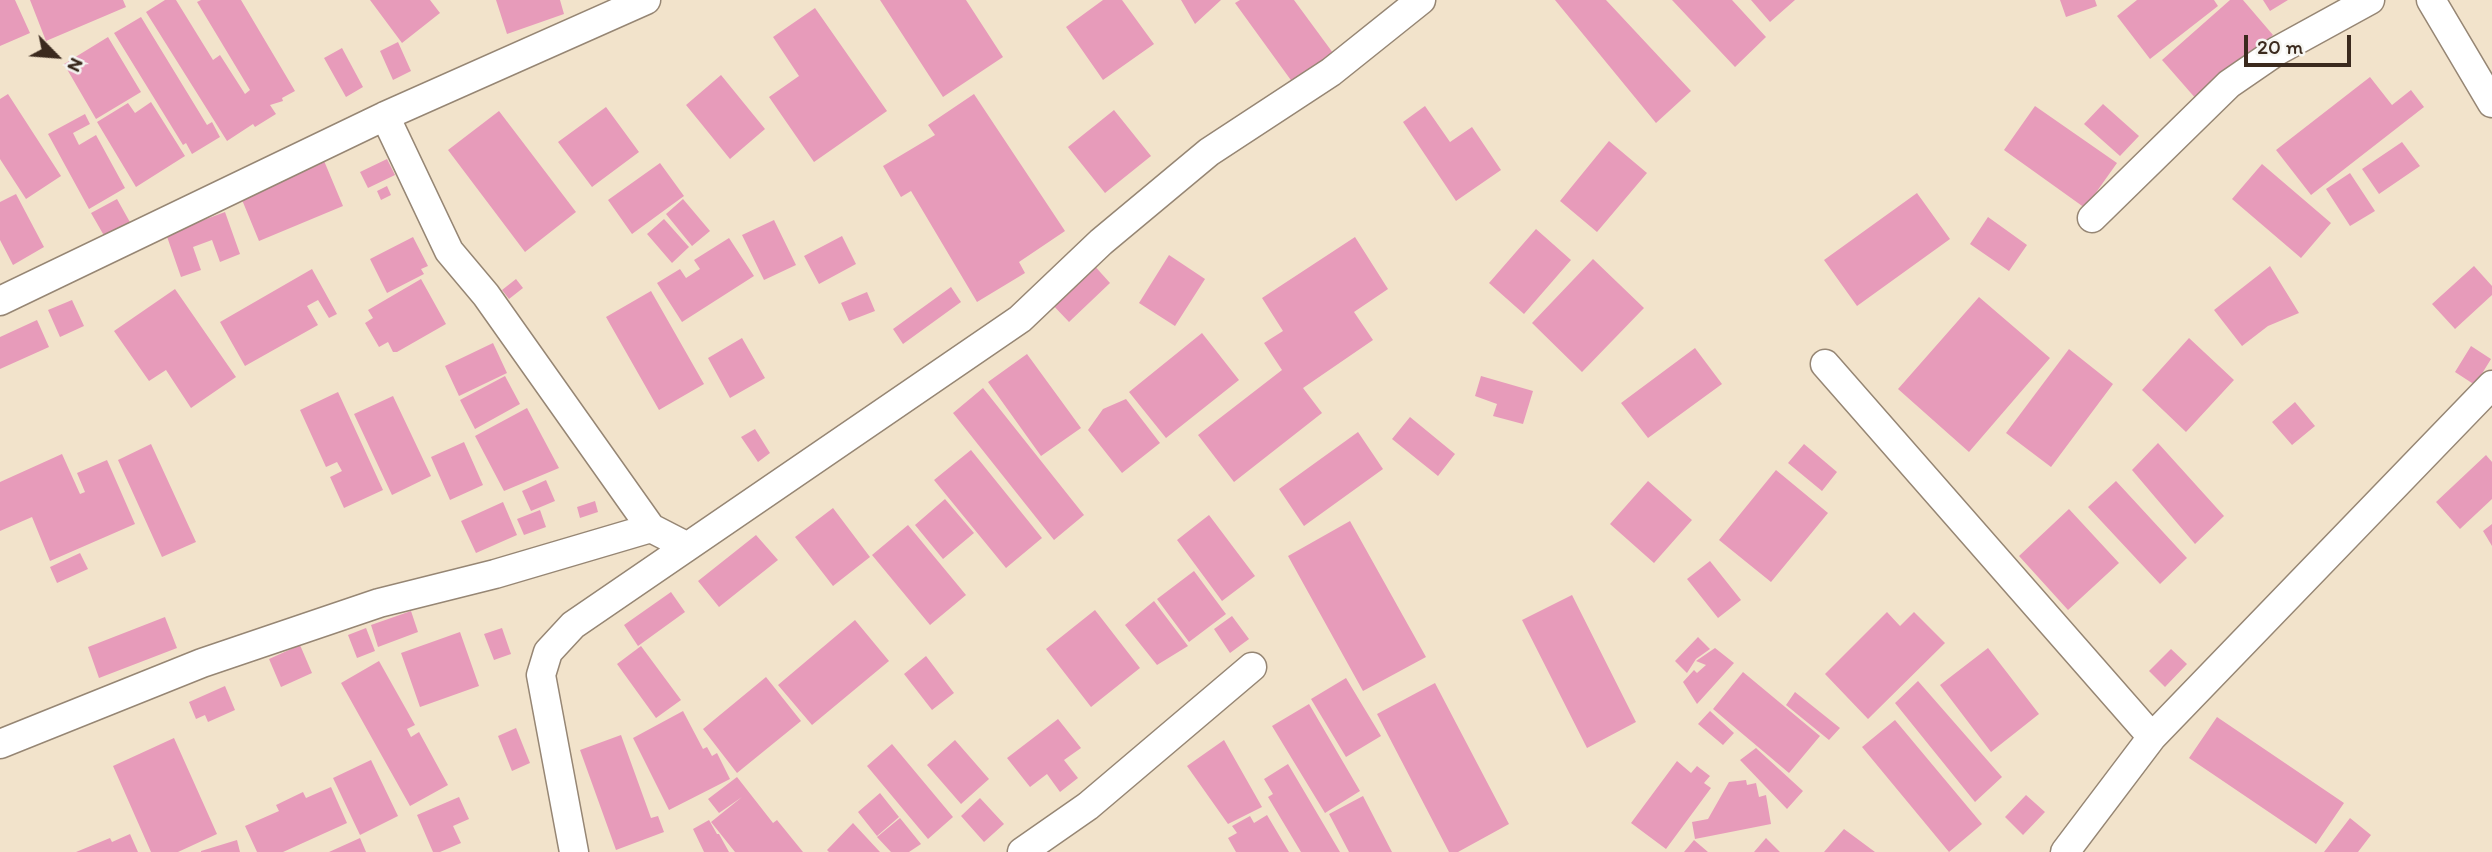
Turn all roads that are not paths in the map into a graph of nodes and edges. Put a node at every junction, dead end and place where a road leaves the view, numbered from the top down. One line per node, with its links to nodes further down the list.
1 (646, 0): 6 (street)
2 (1421, 0): 12 (street)
3 (2370, 0): 7 (street)
4 (2431, 0): 5 (street)
5 (2492, 103)
6 (385, 116): 8 (street); 11 (street)
7 (2092, 218)
8 (0, 301)
9 (1825, 364): 14 (street)
10 (2492, 385): 14 (street)
11 (651, 528): 12 (street); 15 (street)
12 (687, 546): 16 (street)
13 (1252, 667): 17 (street)
14 (2152, 737): 18 (street)
15 (0, 744)
16 (574, 852)
17 (1022, 852)
18 (2065, 852)

